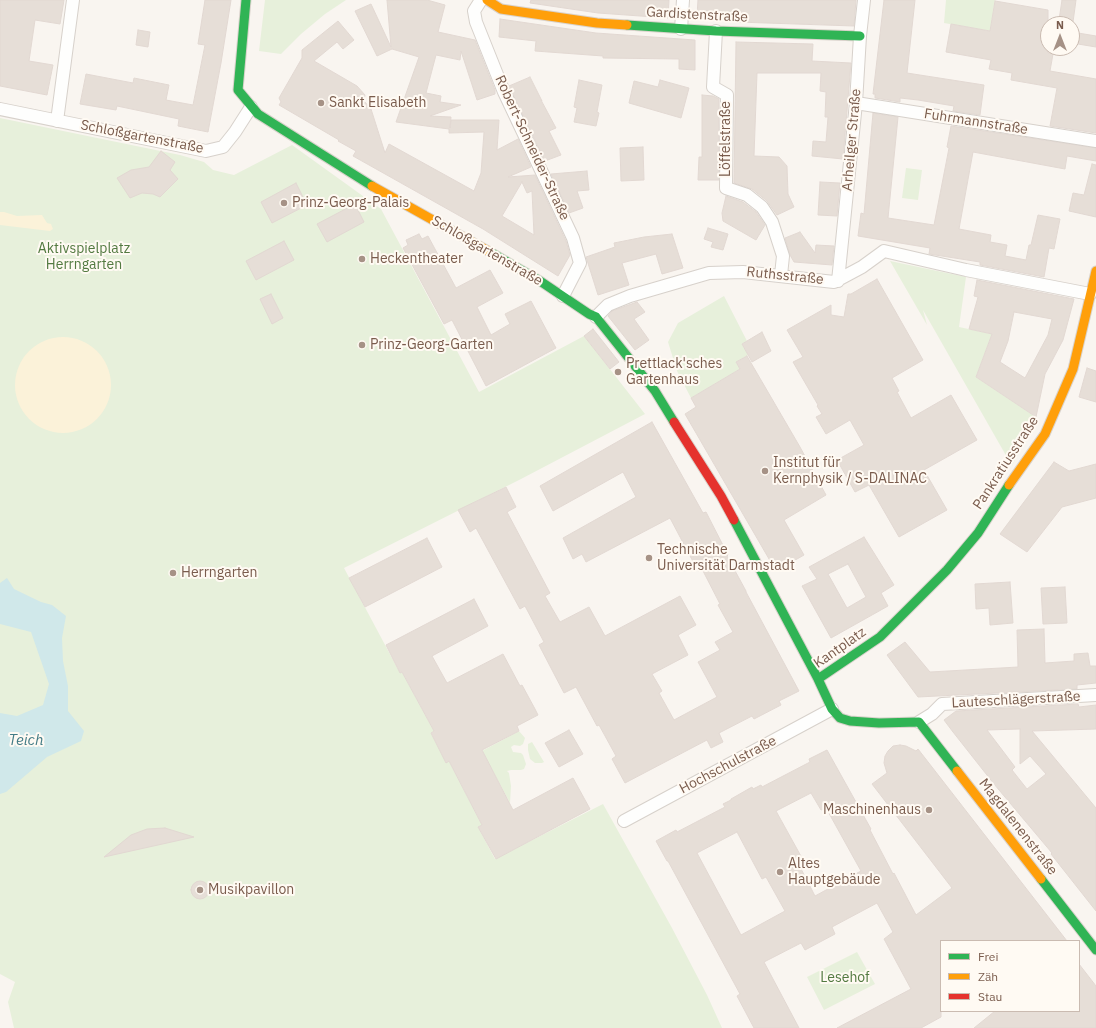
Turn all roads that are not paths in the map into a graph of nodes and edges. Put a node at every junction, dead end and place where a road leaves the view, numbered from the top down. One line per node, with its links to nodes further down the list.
1 (73, 0): 13 (street)
2 (246, 0): 11 (street)
3 (481, 0): 19 (street, Robert-Schneider-Straße)
4 (488, 0): 7 (street, Gardistenstraße)
5 (683, 0): 7 (street)
6 (864, 0): 9 (street, Arheilger Straße)
7 (681, 29): 8 (street, Gardistenstraße)
8 (716, 31): 9 (street, Gardistenstraße); 16 (street, Löffelstraße)
9 (860, 36): 10 (street, Arheilger Straße)
10 (856, 103): 14 (street, Fuhrmannstraße); 17 (street, Arheilger Straße)
11 (251, 107): 13 (street, Schloßgartenstraße); 19 (street, Schloßgartenstraße)
12 (0, 109): 13 (street, Schloßgartenstraße)
13 (57, 121)
14 (1096, 141)
15 (1096, 271): 18 (street, Pankratiusstraße)
16 (781, 275): 17 (street, Ruthsstraße); 20 (street, Ruthsstraße)
17 (838, 281): 18 (street, Ruthsstraße)
18 (1090, 294): 21 (street, Pankratiusstraße)
19 (563, 296): 20 (street, Schloßgartenstraße)
20 (596, 317): 22 (street, Schloßgartenstraße)
21 (880, 637): 22 (street, Kantplatz)
22 (818, 680): 24 (street, Kantplatz)
23 (1096, 695): 25 (street, Lauteschlägerstraße)
24 (832, 709): 25 (street, Kantplatz); 26 (street, Hochschulstraße)
25 (919, 722): 27 (street, Magdalenenstraße)
26 (624, 821)
27 (1096, 950)

